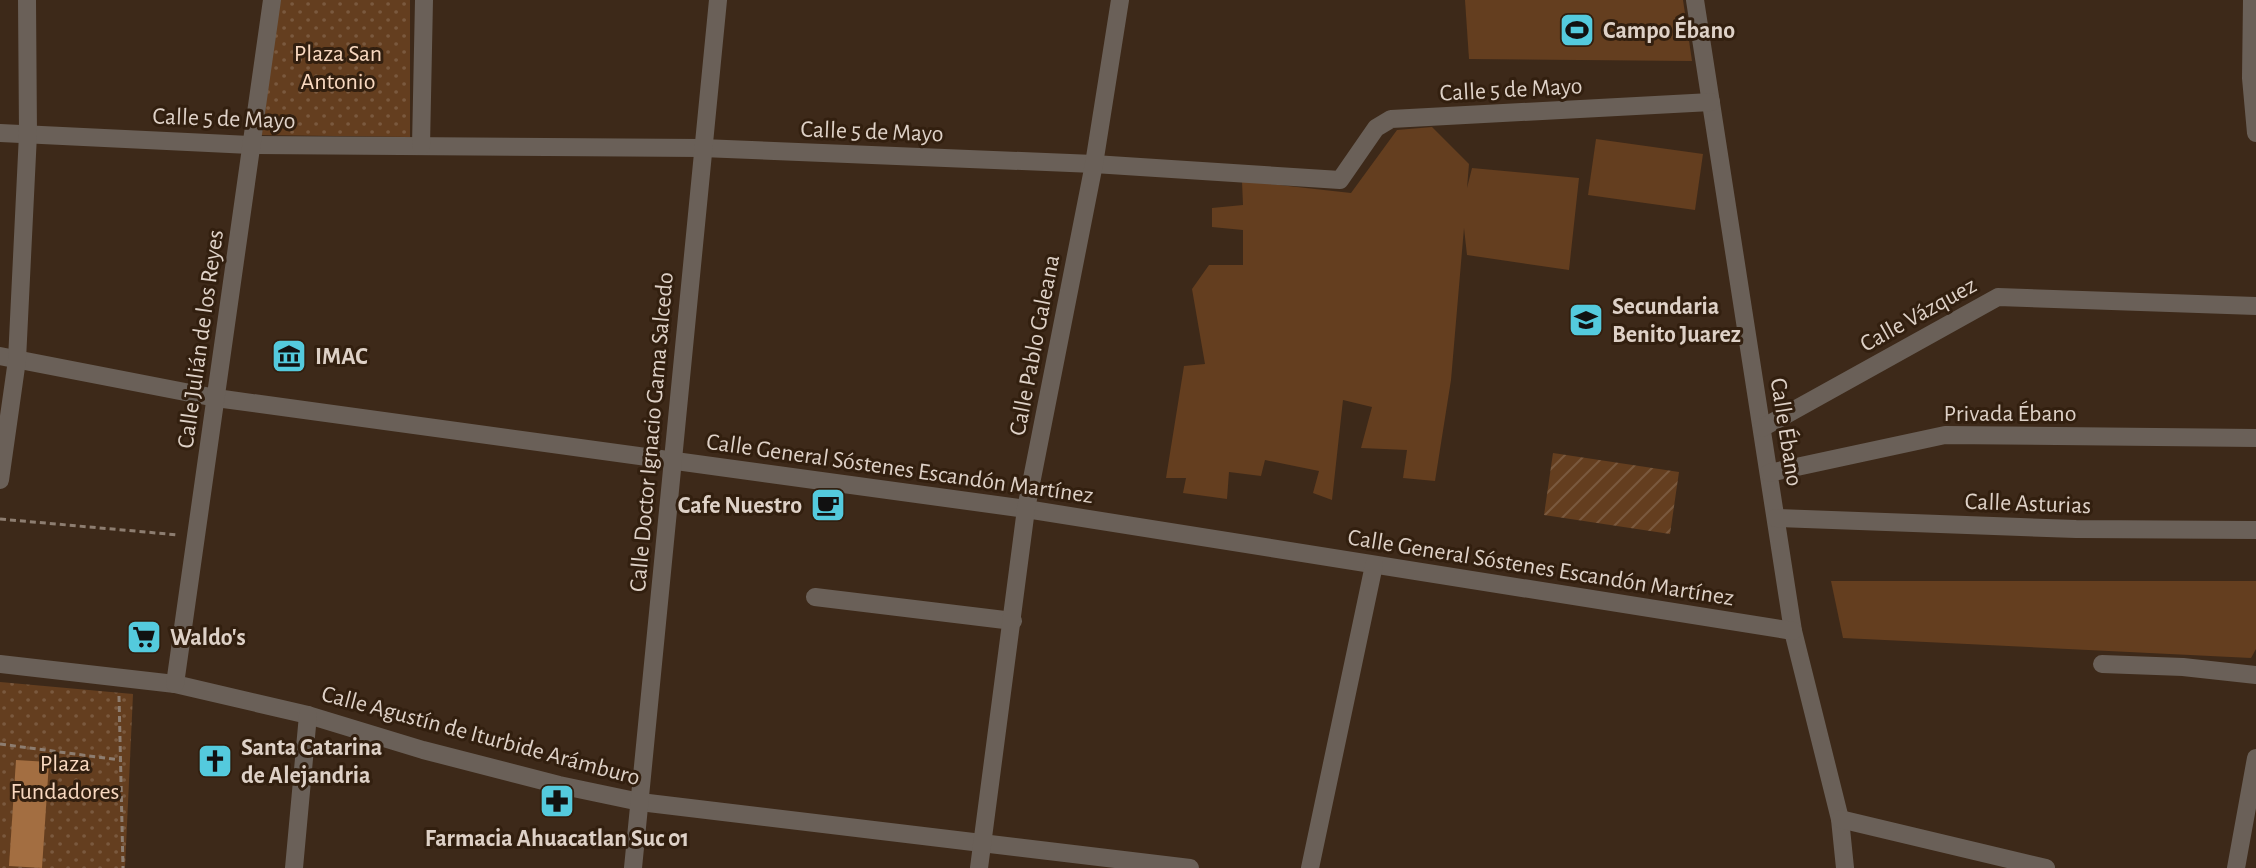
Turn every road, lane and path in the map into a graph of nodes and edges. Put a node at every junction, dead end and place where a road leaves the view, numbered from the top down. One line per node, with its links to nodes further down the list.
1 (27, 0): 12 (street)
2 (272, 0): 13 (street, Calle Julián de los Reyes)
3 (424, 0): 14 (street)
4 (718, 0): 15 (street, Calle Doctor Ignacio Gama Salcedo)
5 (1120, 0): 16 (street, Calle Pablo Galeana)
6 (1695, 0): 9 (street, Calle Ébano)
7 (2252, 0): 8 (street)
8 (2253, 78): 11 (street)
9 (1711, 102): 16 (street, Calle 5 de Mayo); 20 (street, Calle Ébano)
10 (0, 133): 12 (street, Calle 5 de Mayo)
11 (2256, 133)
12 (28, 134): 13 (street, Calle 5 de Mayo); 18 (street)
13 (250, 145): 14 (street, Calle 5 de Mayo); 19 (street, Calle Julián de los Reyes)
14 (421, 146): 15 (street, Calle 5 de Mayo)
15 (702, 148): 16 (street, Calle 5 de Mayo); 22 (street, Calle Doctor Ignacio Gama Salcedo)
16 (1094, 164): 25 (street, Calle Pablo Galeana)
17 (2256, 306): 20 (street, Calle Vázquez)
18 (9, 358): 19 (street, Calle General Sóstenes Escandón Martínez); 24 (street)
19 (216, 398): 22 (street, Calle General Sóstenes Escandón Martínez); 29 (street, Calle Julián de los Reyes)
20 (1762, 428): 23 (street, Calle Ébano)
21 (2256, 438): 23 (street, Privada Ébano)
22 (671, 458): 25 (street, Calle General Sóstenes Escandón Martínez); 43 (street, Calle Doctor Ignacio Gama Salcedo)
23 (1769, 473): 26 (street, Calle Ébano)
24 (0, 480)
25 (1026, 509): 30 (street, Calle General Sóstenes Escandón Martínez); 32 (street, Calle Pablo Galeana)
26 (1776, 518): 28 (street, Calle Asturias); 33 (street, Calle Ébano)
27 (0, 519): 29 (path)
28 (2256, 530)
29 (196, 536): 38 (street, Calle Julián de los Reyes)
30 (1374, 565): 33 (street, Calle General Sóstenes Escandón Martínez); 51 (street)
31 (815, 597): 32 (street)
32 (1013, 621): 45 (street, Calle Pablo Galeana)
33 (1793, 631): 44 (street, Calle Ébano)
34 (0, 664): 37 (street, Calle Agustín de Iturbide Arámburo)
35 (2102, 664): 36 (street)
36 (2256, 675)
37 (118, 677): 38 (street, Calle Agustín de Iturbide Arámburo); 42 (path)
38 (175, 684): 39 (street, Calle Agustín de Iturbide Arámburo)
39 (308, 715): 43 (street, Calle Agustín de Iturbide Arámburo); 47 (street)
40 (0, 744): 42 (path)
41 (2256, 758): 54 (street)
42 (120, 760): 46 (path)
43 (640, 802): 45 (street, Calle Agustín de Iturbide Arámburo); 48 (street, Calle Doctor Ignacio Gama Salcedo)
44 (1840, 819): 52 (street, Calle Ébano); 53 (street)
45 (981, 842): 49 (street, Calle Pablo Galeana); 50 (street, Calle Agustín de Iturbide Arámburo)
46 (123, 868)
47 (294, 868)
48 (633, 868)
49 (979, 868)
50 (1190, 868)
51 (1310, 868)
52 (1845, 868)
53 (2046, 868)
54 (2236, 868)

